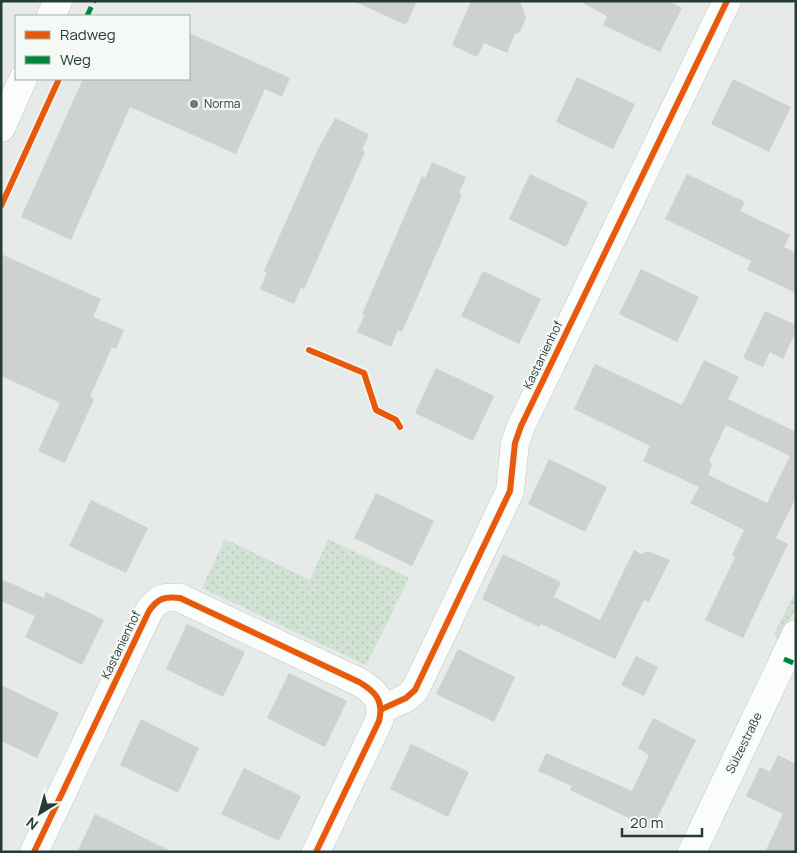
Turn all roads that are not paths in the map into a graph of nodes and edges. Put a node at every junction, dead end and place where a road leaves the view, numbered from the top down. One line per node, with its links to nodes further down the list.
1 (58, 1): 3 (street)
2 (726, 1): 8 (street, Kastanienhof)
3 (51, 15)
4 (23, 80): 5 (street)
5 (1, 128)
6 (796, 634): 7 (street, Sülzestraße)
7 (790, 662): 11 (street, Sülzestraße)
8 (382, 709): 9 (street, Kastanienhof); 10 (street)
9 (34, 852)
10 (316, 852)
11 (692, 852)

